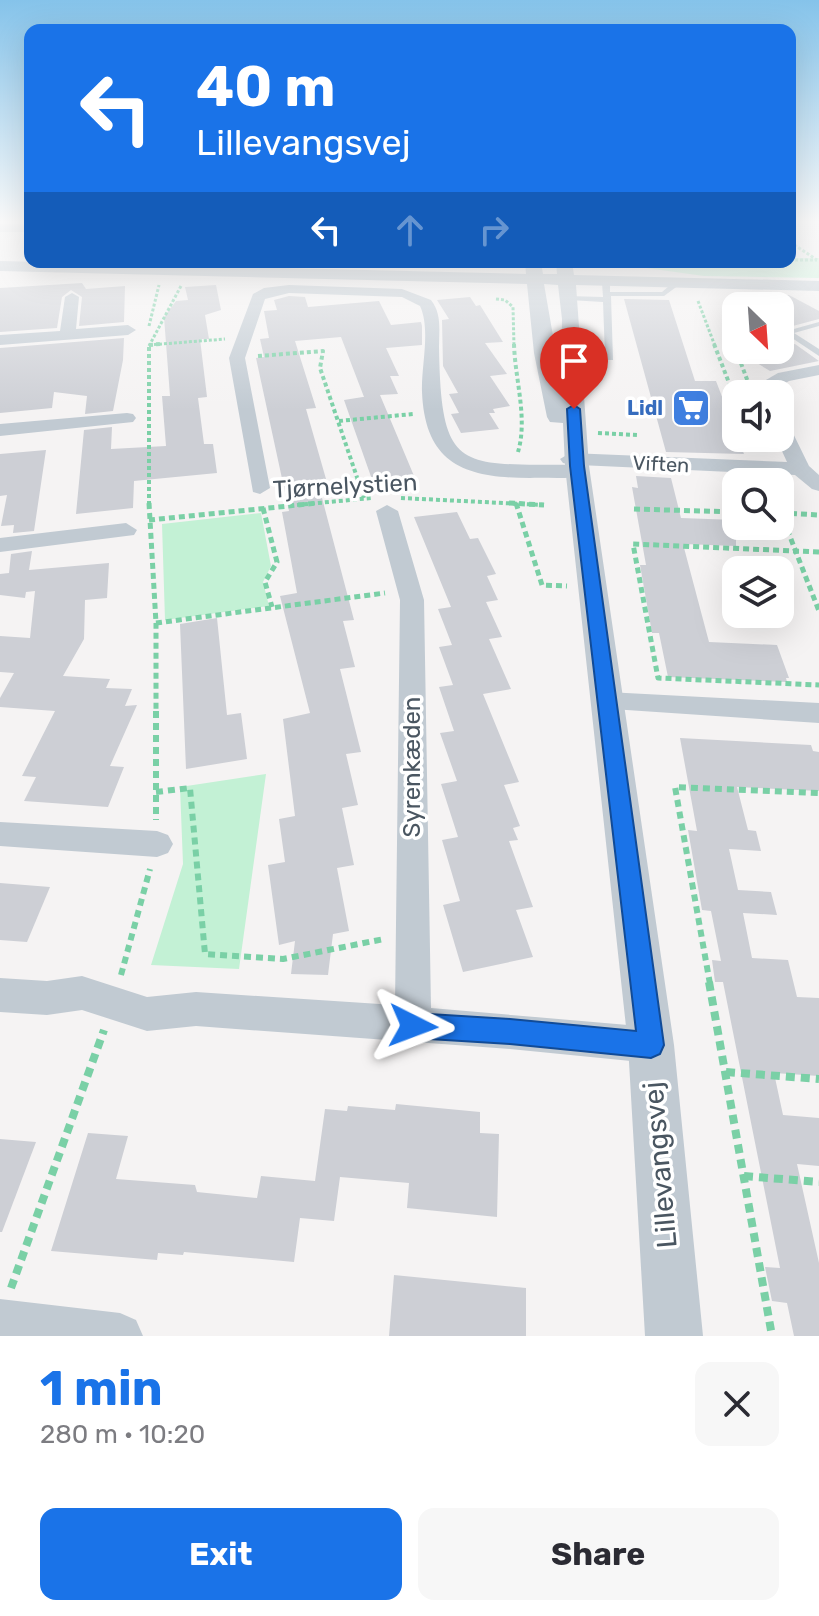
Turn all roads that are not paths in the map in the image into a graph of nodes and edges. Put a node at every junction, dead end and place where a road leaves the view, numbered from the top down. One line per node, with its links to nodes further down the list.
1 (537, 285): 16 (street, Lillevangsvej)
2 (566, 285): 17 (street, Lillevangsvej)
3 (588, 285): 9 (street)
4 (656, 285): 8 (street)
5 (670, 285): 8 (street)
6 (796, 285): 7 (street)
7 (819, 286)
8 (662, 288): 9 (street)
9 (607, 292): 17 (lane)
10 (72, 297): 13 (street)
11 (819, 324): 15 (lane)
12 (128, 330): 13 (street)
13 (67, 335): 14 (street)
14 (0, 340)
15 (819, 353)
16 (545, 356): 17 (lane); 23 (street, Lillevangsvej)
17 (570, 358): 23 (street, Lillevangsvej)
18 (819, 370): 19 (street)
19 (780, 380)
20 (127, 418): 21 (street)
21 (0, 430)
22 (792, 452): 24 (street)
23 (575, 463): 24 (street, Viften); 26 (street, Viften); 30 (street, Lillevangsvej)
24 (800, 469): 25 (street)
25 (819, 485)
26 (260, 488)
27 (382, 501): 35 (street, Syrenkæden)
28 (126, 530): 29 (street)
29 (0, 545)
30 (607, 701): 31 (street); 36 (street, Lillevangsvej)
31 (819, 713)
32 (0, 834): 33 (street)
33 (157, 844)
34 (0, 995): 35 (street)
35 (413, 1026): 36 (street)
36 (651, 1045): 39 (street, Lillevangsvej)
37 (0, 1322): 38 (street)
38 (120, 1336)
39 (674, 1336)

